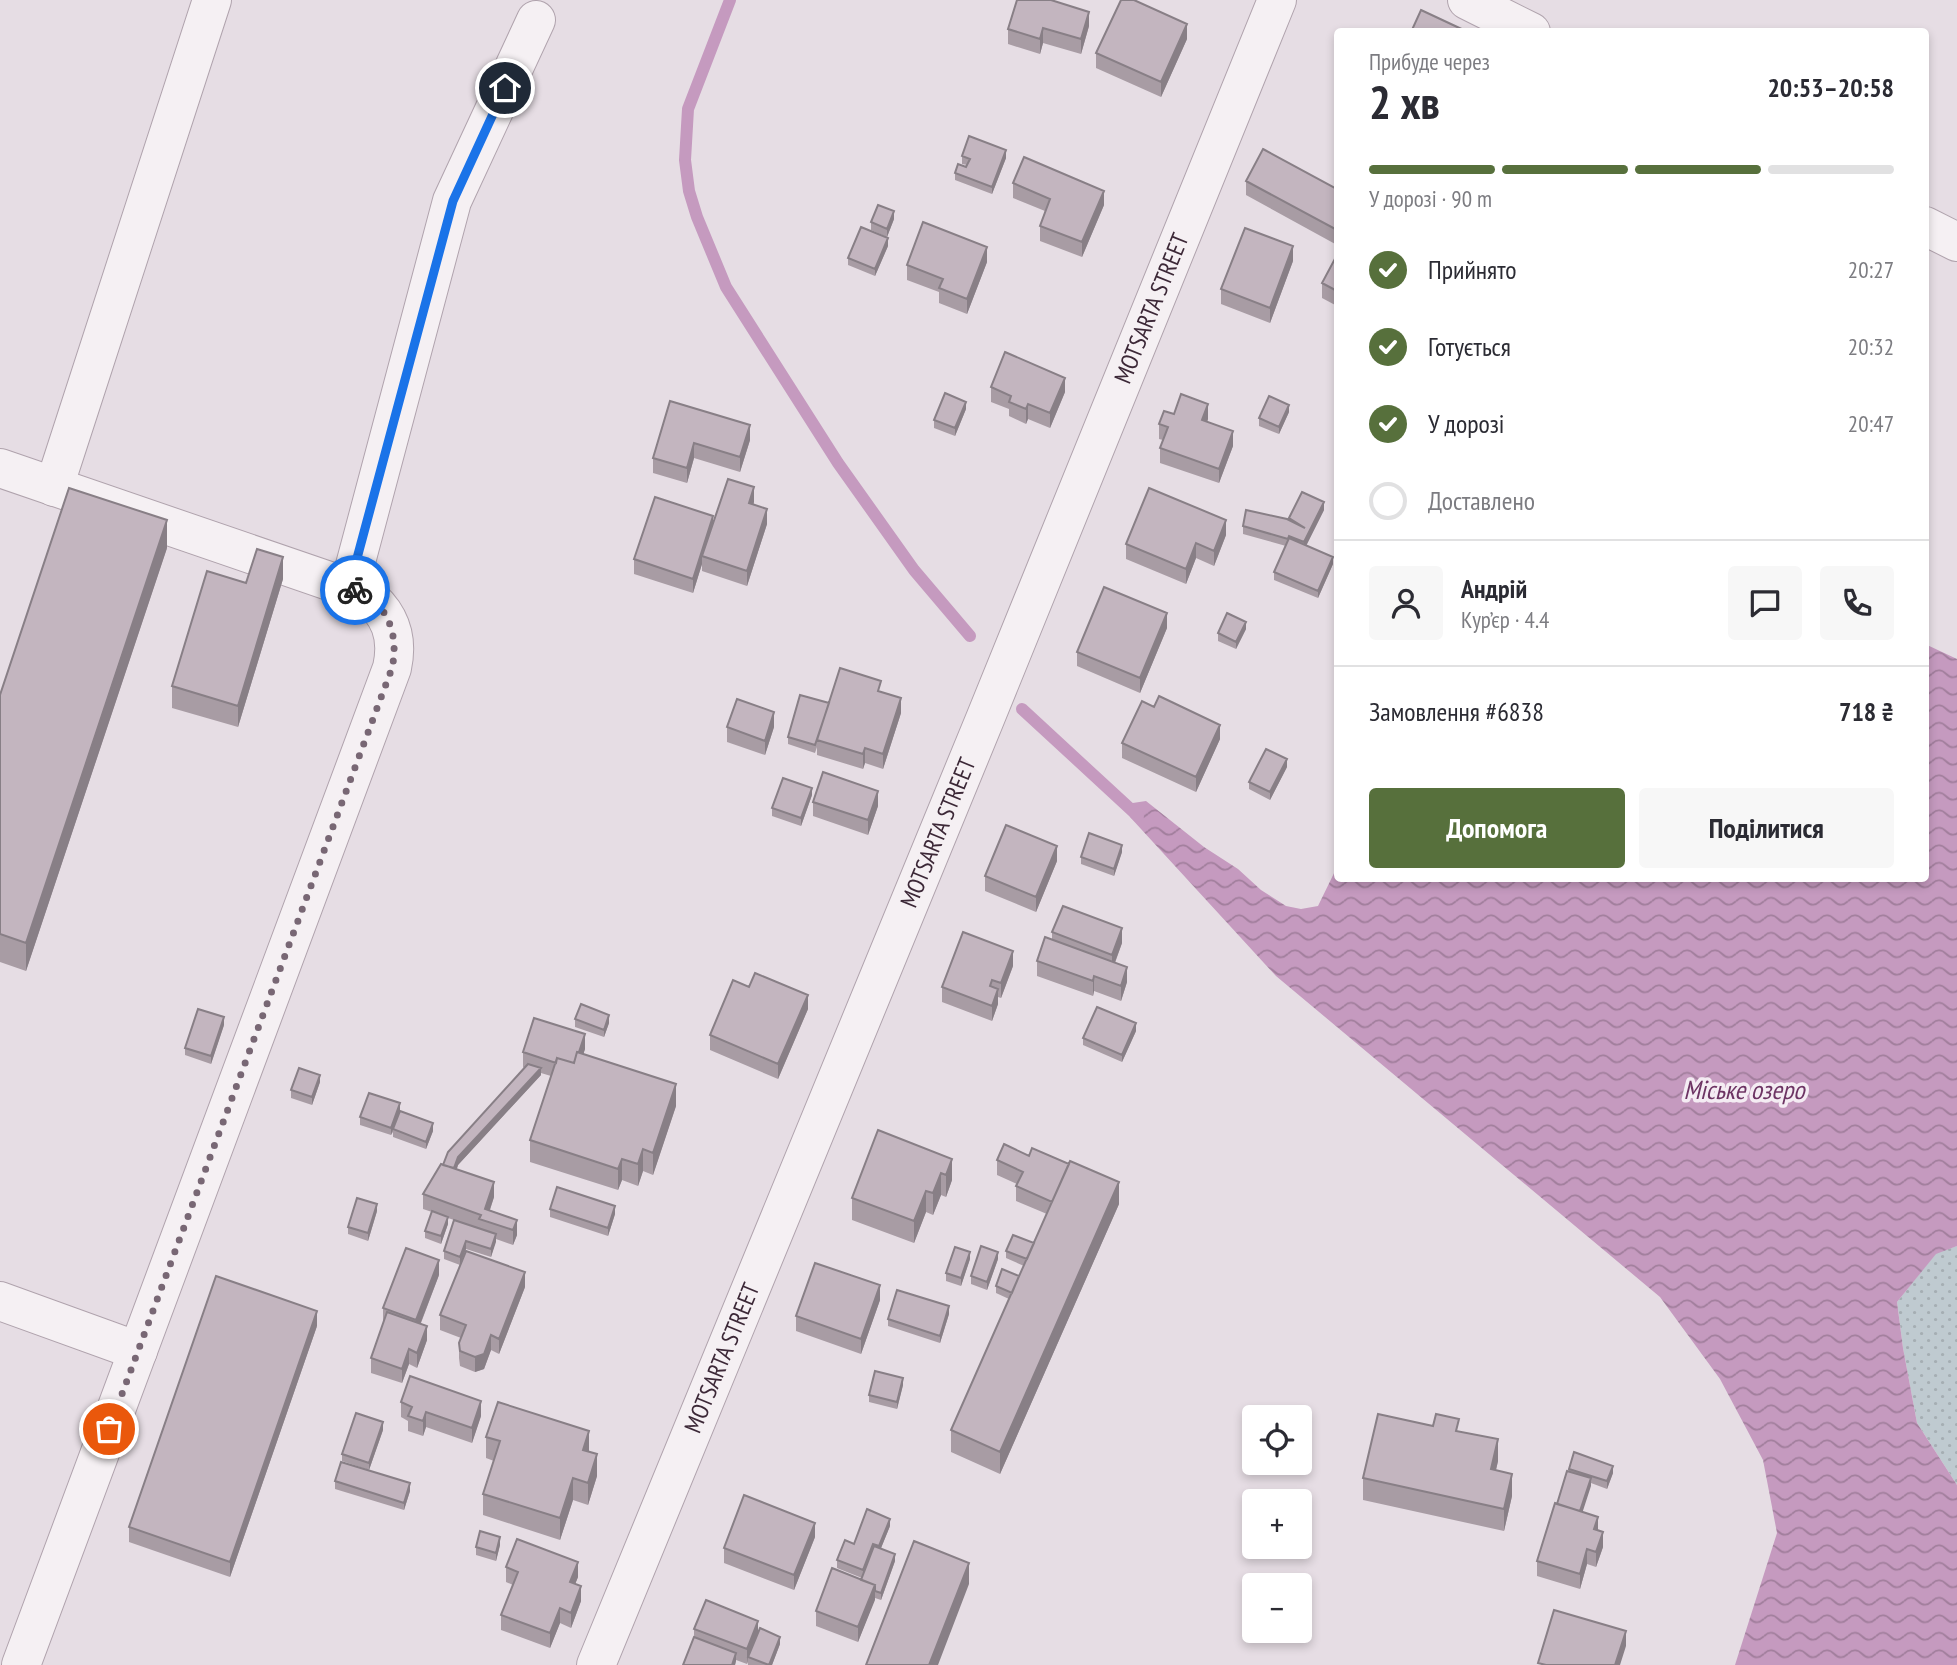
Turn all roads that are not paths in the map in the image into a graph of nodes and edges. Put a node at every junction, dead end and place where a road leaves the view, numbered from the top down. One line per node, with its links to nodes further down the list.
1 (212, 0): 9 (street)
2 (1277, 0): 14 (street, MOTSARTA STREET)
3 (1467, 0): 5 (street)
4 (536, 20): 10 (street)
5 (1523, 28)
6 (1929, 228): 7 (street)
7 (1957, 242)
8 (0, 468): 9 (street)
9 (54, 487): 10 (street)
10 (349, 588): 12 (street)
11 (0, 1300): 12 (street)
12 (138, 1351): 13 (street)
13 (21, 1665)
14 (596, 1665)

